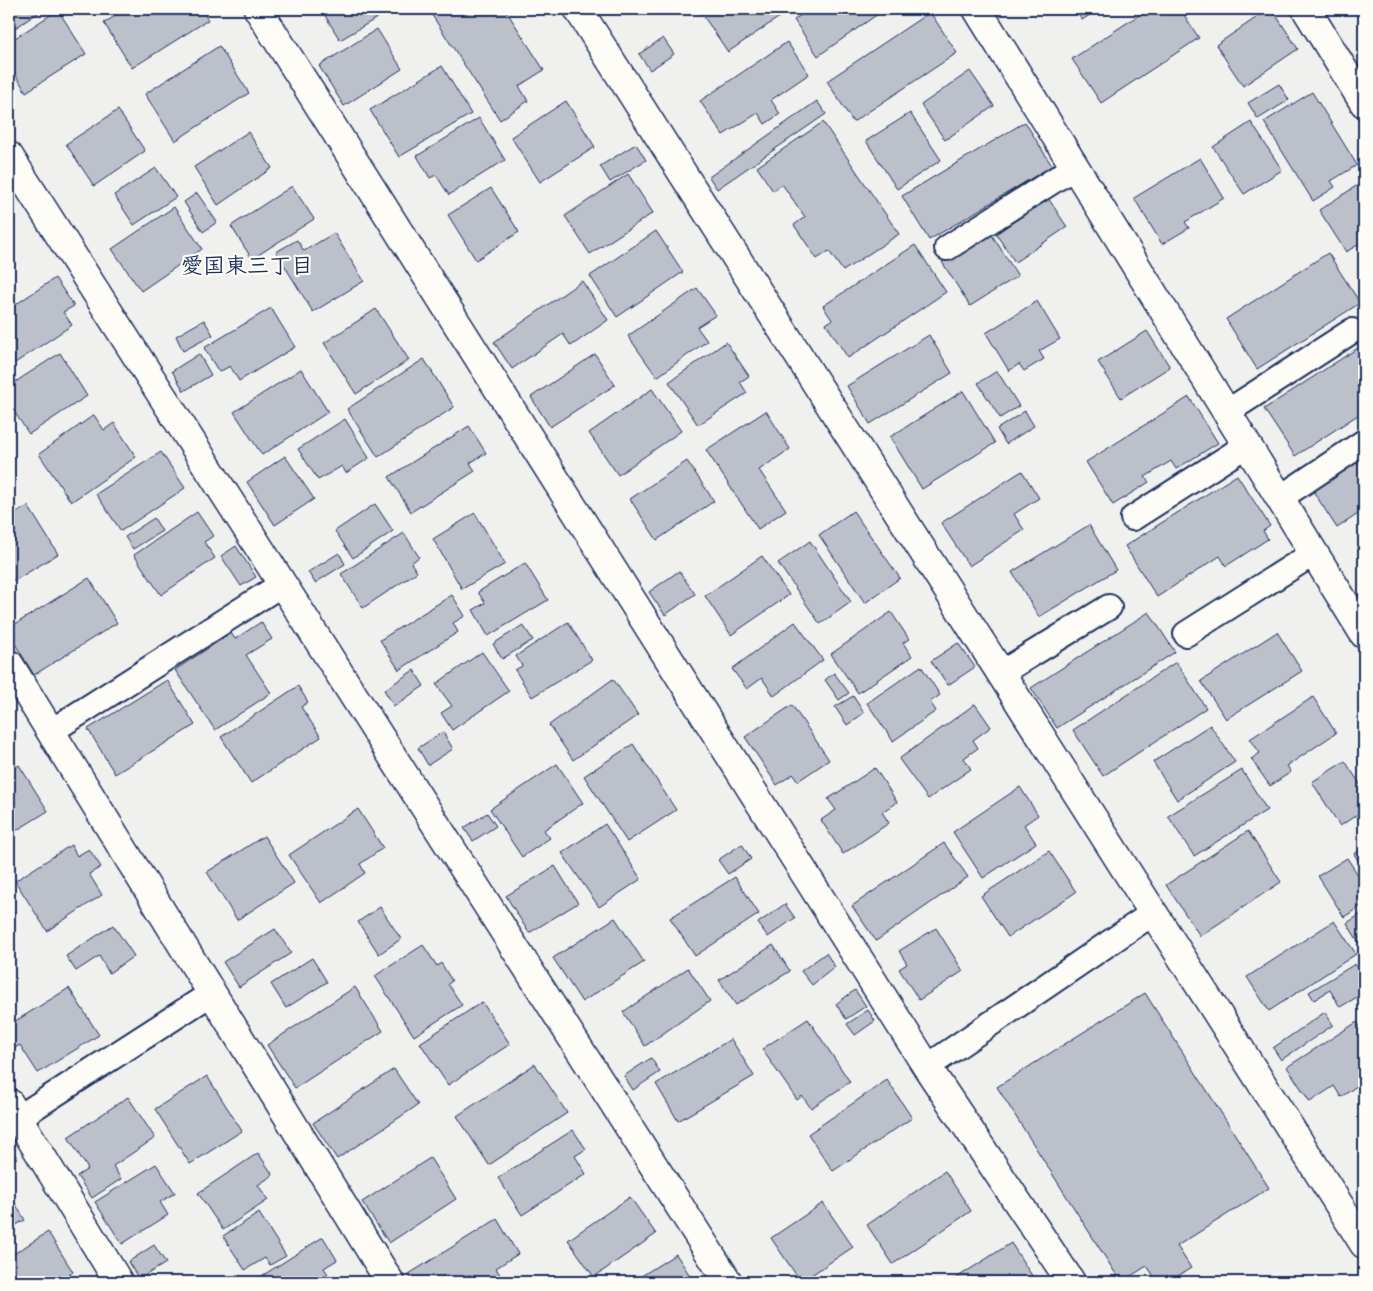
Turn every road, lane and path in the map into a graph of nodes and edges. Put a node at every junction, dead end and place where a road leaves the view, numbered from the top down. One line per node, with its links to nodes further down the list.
1 (258, 9): 25 (street)
2 (578, 9): 21 (street)
3 (977, 9): 7 (street)
4 (1306, 9): 5 (street)
5 (1364, 103)
6 (9, 156): 16 (street)
7 (1075, 167): 8 (lane); 10 (street)
8 (947, 248)
9 (1352, 331): 10 (lane)
10 (1227, 412): 12 (street)
11 (1364, 442): 13 (lane)
12 (1247, 445): 13 (street); 14 (lane)
13 (1280, 498): 15 (street)
14 (1133, 518)
15 (1314, 553): 18 (lane); 19 (street)
16 (282, 584): 22 (lane); 30 (street)
17 (1109, 607): 21 (lane)
18 (1186, 634)
19 (1364, 634)
20 (9, 664): 22 (street)
21 (1001, 673): 23 (street)
22 (50, 732): 24 (street)
23 (1153, 913): 25 (lane); 27 (street)
24 (212, 993): 26 (lane); 29 (street)
25 (927, 1067): 31 (street)
26 (13, 1111): 28 (street)
27 (1364, 1244)
28 (115, 1282)
29 (390, 1282)
30 (728, 1282)
31 (1071, 1282)

